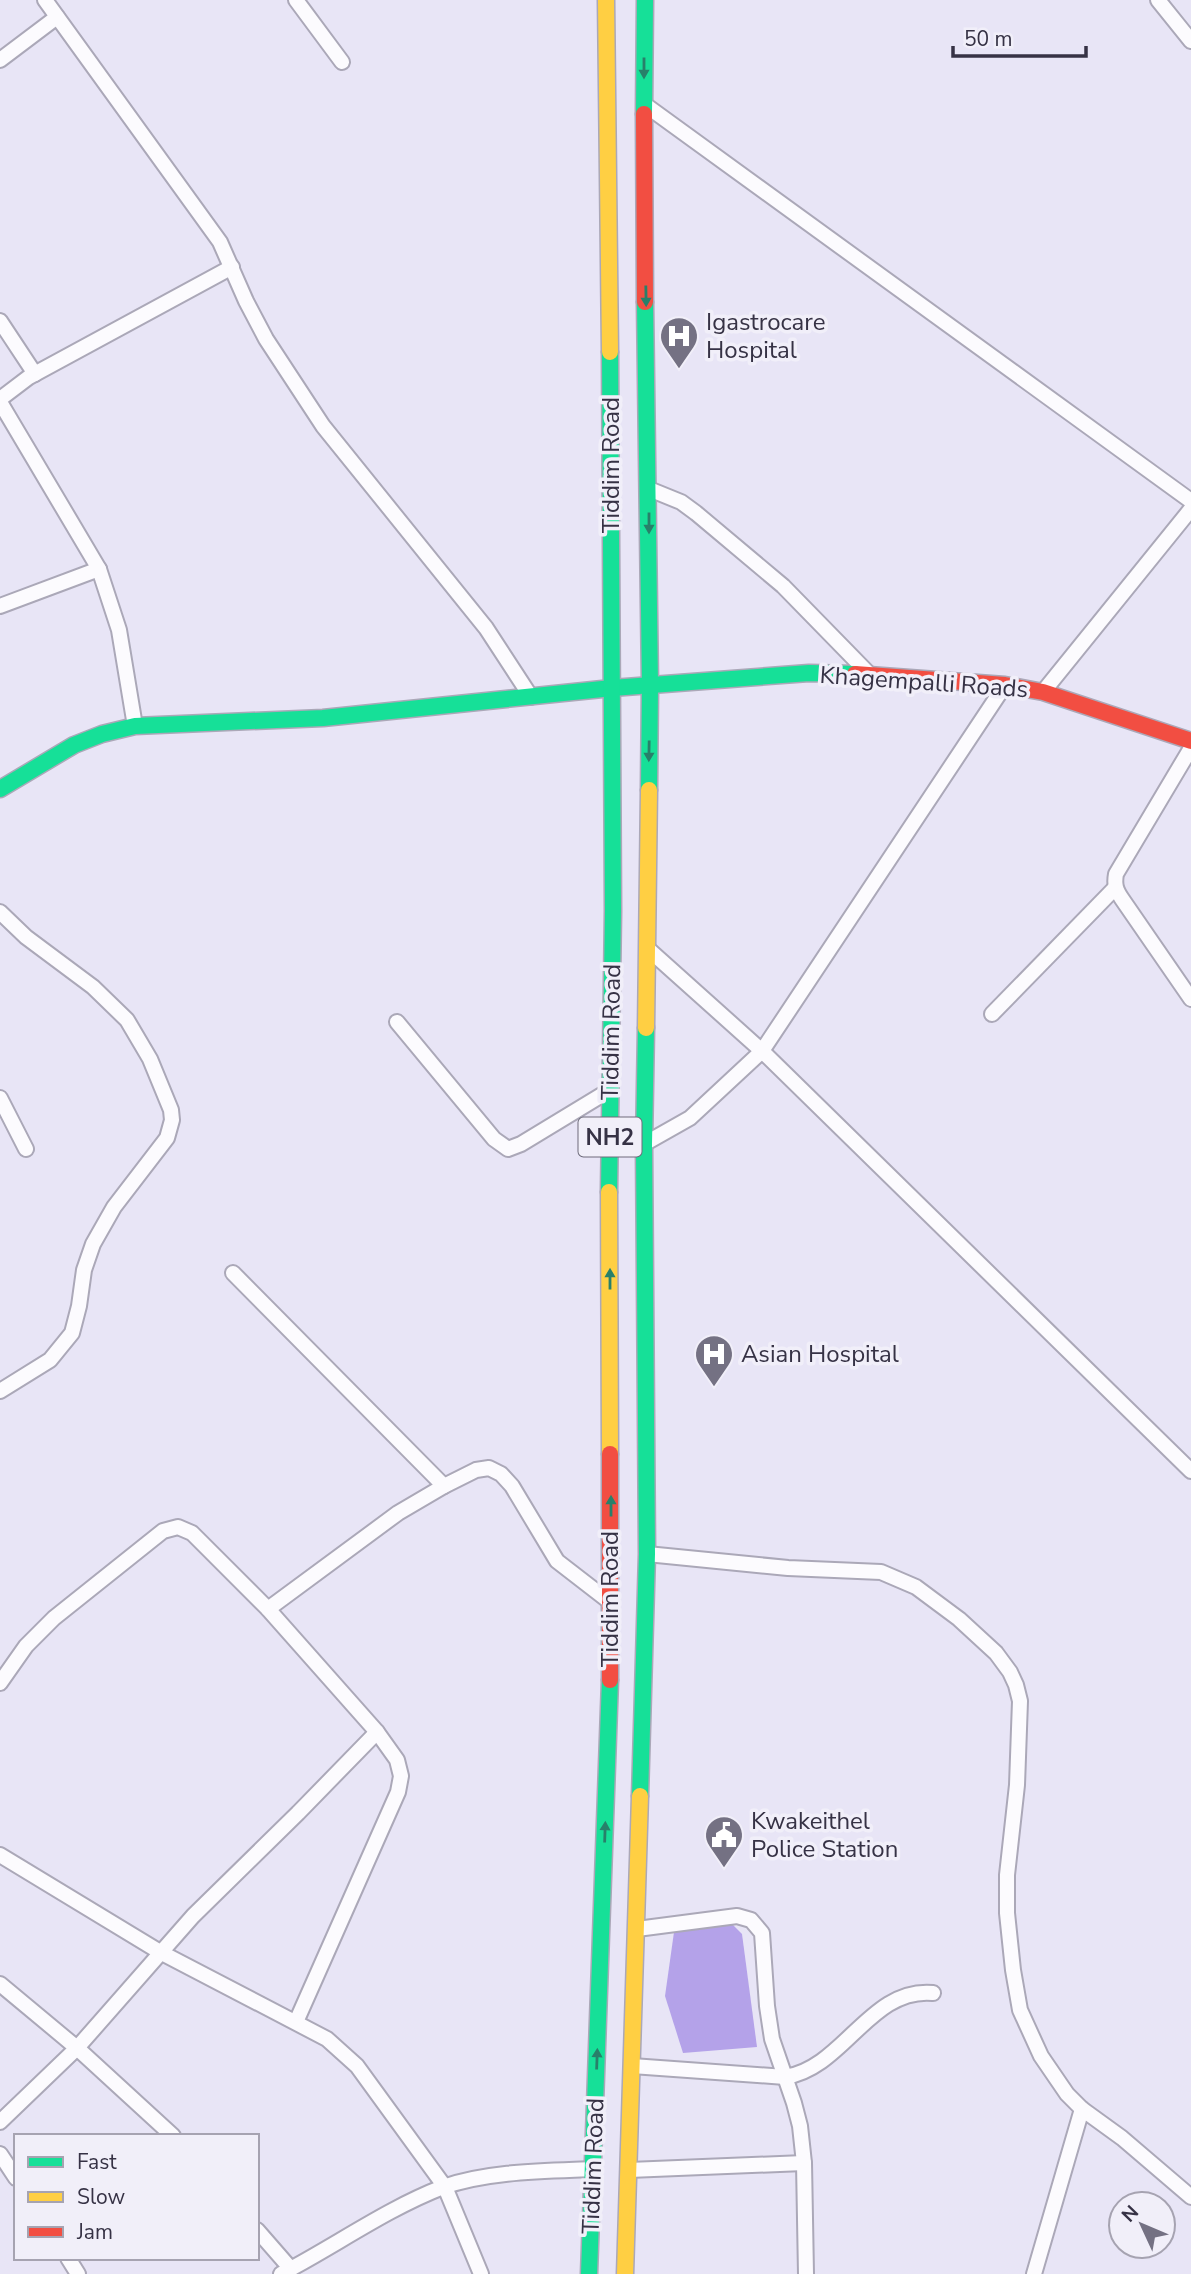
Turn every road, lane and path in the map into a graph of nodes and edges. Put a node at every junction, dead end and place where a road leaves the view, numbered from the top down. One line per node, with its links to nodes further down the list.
1 (45, 0): 6 (street)
2 (296, 0): 9 (street)
3 (606, 0): 23 (main road, Tiddim Road / NH2)
4 (645, 0): 10 (main road, Tiddim Road / NH2, one-way to 10)
5 (1158, 0): 7 (street)
6 (57, 17): 8 (street); 11 (street)
7 (1191, 41)
8 (0, 60)
9 (342, 62)
10 (644, 104): 15 (main road, Tiddim Road / NH2, one-way to 15); 16 (street)
11 (232, 267): 13 (street); 25 (street)
12 (0, 321): 13 (street)
13 (35, 374): 14 (street)
14 (0, 401): 18 (street)
15 (649, 489): 20 (street); 21 (main road, Tiddim Road / NH2, one-way to 21)
16 (1191, 502)
17 (1191, 509): 24 (street, Khagempalli Roads)
18 (99, 569): 19 (street); 26 (street)
19 (0, 606)
20 (869, 674): 21 (main road, Khagempalli Roads); 22 (main road, Khagempalli Roads)
21 (650, 685): 23 (main road, Khagempalli Roads); 32 (main road, Tiddim Road / NH2, one-way to 32)
22 (1004, 685): 24 (main road, Khagempalli Roads); 36 (street)
23 (612, 688): 25 (main road, Khagempalli Roads); 37 (main road, Tiddim Road / NH2)
24 (1043, 692): 27 (main road)
25 (531, 697): 26 (main road, Khagempalli Roads)
26 (135, 726): 29 (main road, Khagempalli Roads)
27 (1191, 741)
28 (1191, 748): 30 (street)
29 (0, 789)
30 (1115, 888): 33 (street); 34 (street)
31 (0, 912): 42 (street)
32 (645, 946): 36 (street); 39 (main road, Tiddim Road / NH2)
33 (1191, 999)
34 (992, 1014)
35 (397, 1022): 37 (street)
36 (762, 1051): 39 (street); 43 (street)
37 (610, 1090): 46 (main road, Tiddim Road / NH2, one-way to 37)
38 (0, 1098): 40 (street)
39 (644, 1144): 45 (main road, Tiddim Road / NH2)
40 (26, 1149)
41 (233, 1273): 44 (street)
42 (0, 1391)
43 (1191, 1471)
44 (444, 1486): 46 (street); 47 (street)
45 (647, 1554): 51 (main road, Tiddim Road / NH2); 59 (street)
46 (610, 1602): 64 (main road, Tiddim Road / NH2, one-way to 46)
47 (268, 1609): 48 (street); 49 (street)
48 (0, 1683)
49 (377, 1732): 52 (street); 55 (street)
50 (0, 1855): 52 (street)
51 (637, 1929): 57 (main road, Tiddim Road / NH2); 58 (street)
52 (160, 1952): 55 (street); 56 (street)
53 (0, 1984): 56 (street)
54 (933, 1993): 58 (street)
55 (296, 2022): 67 (street)
56 (77, 2048): 60 (street); 61 (street)
57 (632, 2066): 58 (street); 65 (main road, Tiddim Road / NH2)
58 (785, 2077): 63 (street)
59 (1082, 2109): 68 (street); 75 (street)
60 (0, 2122)
61 (171, 2134)
62 (0, 2154): 66 (street)
63 (804, 2163): 65 (street); 74 (street)
64 (593, 2169): 67 (street); 72 (main road, Tiddim Road / NH2)
65 (629, 2170): 73 (main road, Tiddim Road / NH2)
66 (14, 2175)
67 (444, 2187): 70 (street); 71 (street)
68 (1191, 2197)
69 (259, 2233): 70 (street)
70 (286, 2271)
71 (481, 2274)
72 (589, 2274)
73 (625, 2274)
74 (806, 2274)
75 (1034, 2274)

